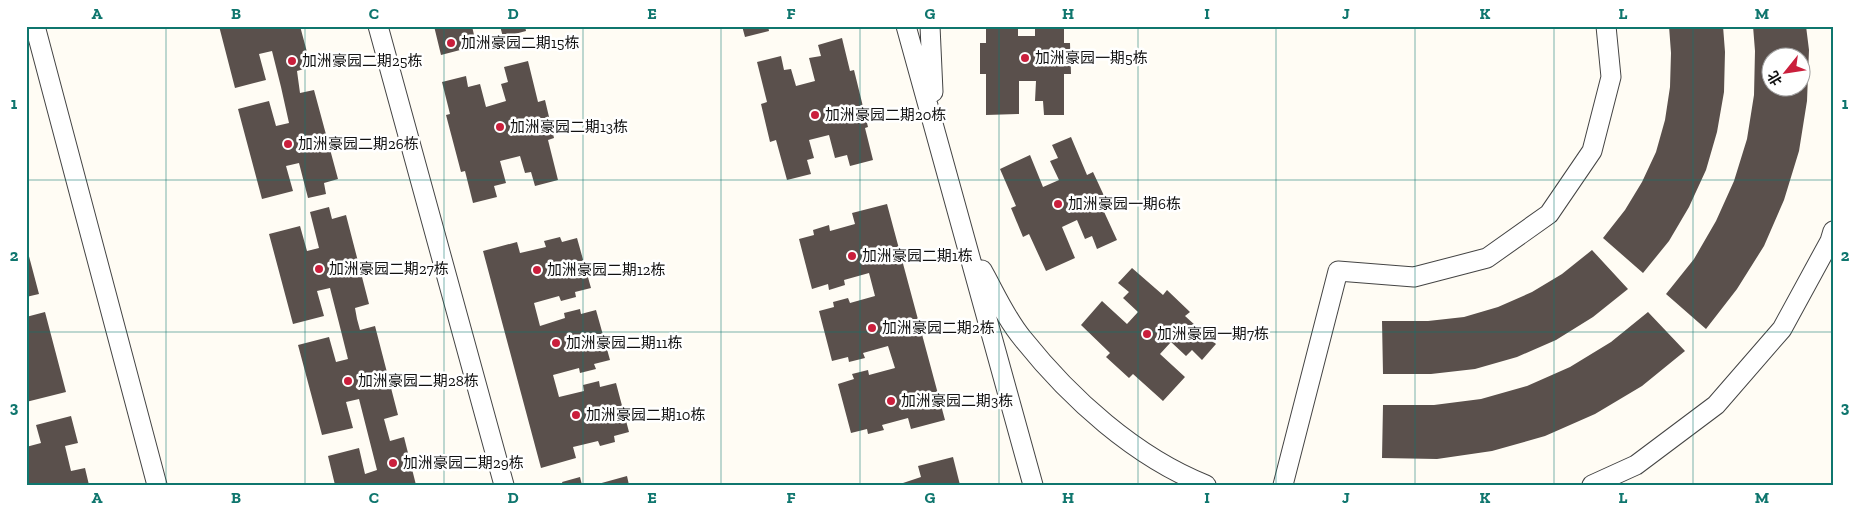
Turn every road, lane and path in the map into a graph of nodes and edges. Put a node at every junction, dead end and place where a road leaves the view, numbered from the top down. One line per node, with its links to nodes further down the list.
1 (35, 26): 9 (lane)
2 (378, 26): 10 (lane)
3 (906, 26): 6 (lane)
4 (930, 26): 6 (lane)
5 (1606, 26): 13 (lane)
6 (935, 131): 8 (lane)
7 (1833, 231): 14 (lane)
8 (969, 248): 11 (lane); 12 (lane)
9 (156, 485)
10 (504, 485)
11 (1033, 485)
12 (1206, 485)
13 (1283, 485)
14 (1592, 485)

